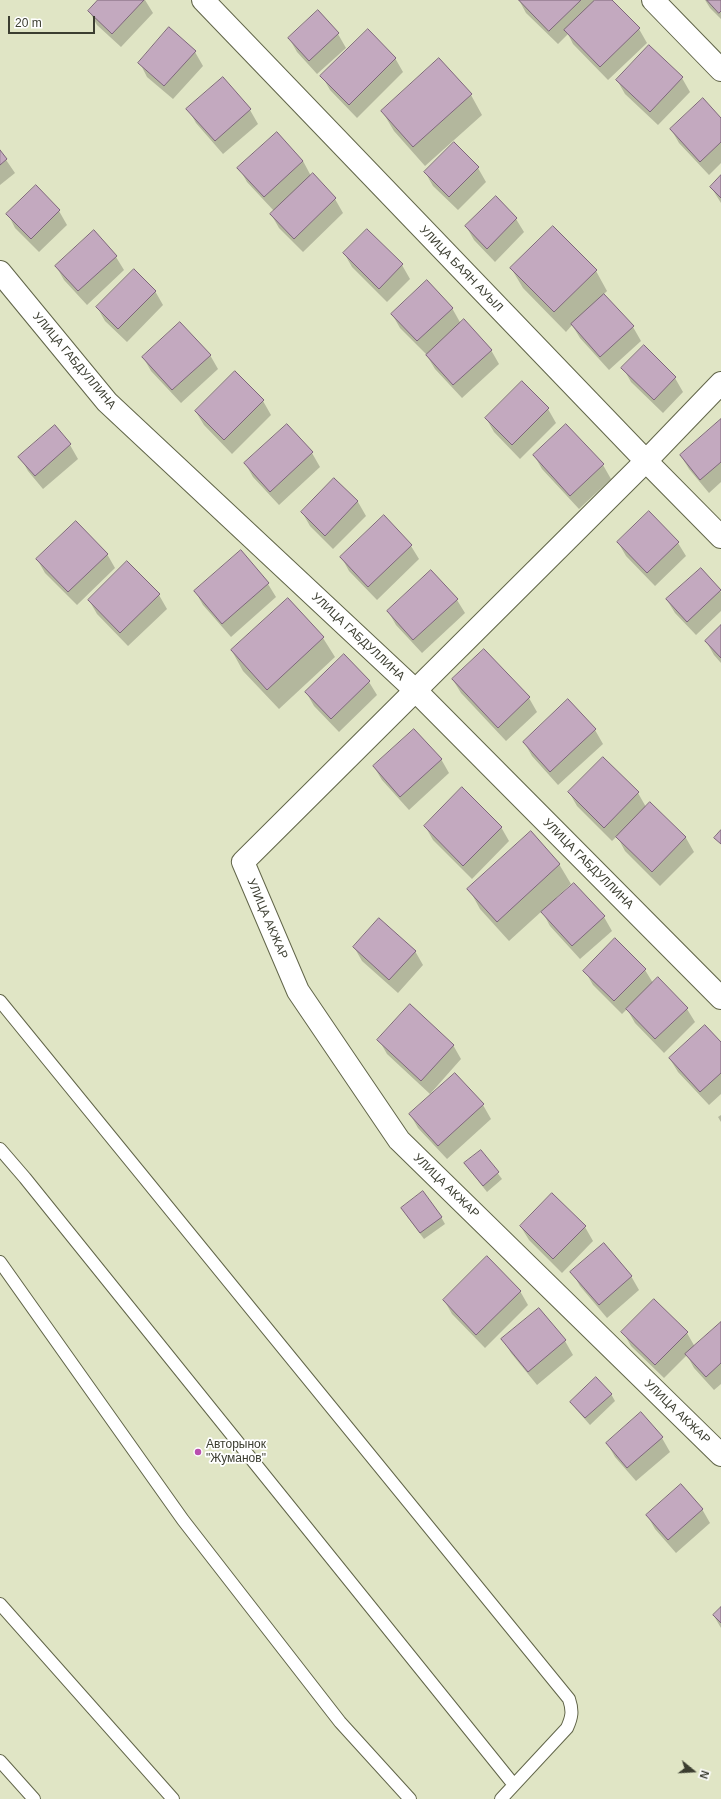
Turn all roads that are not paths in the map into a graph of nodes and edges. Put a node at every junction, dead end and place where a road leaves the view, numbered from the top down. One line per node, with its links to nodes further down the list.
1 (203, 0): 6 (street, УЛИЦА БАЯН АУЫЛ)
2 (653, 0): 3 (street)
3 (721, 70)
4 (0, 272): 8 (street, УЛИЦА ГАБДУЛЛИНА)
5 (721, 383): 6 (street)
6 (646, 461): 7 (street, УЛИЦА БАЯН АУЫЛ); 8 (street)
7 (721, 537)
8 (416, 691): 9 (street, УЛИЦА ГАБДУЛЛИНА); 13 (street, УЛИЦА АКЖАР)
9 (721, 998)
10 (0, 1000): 16 (lane)
11 (0, 1150): 16 (lane)
12 (0, 1262): 19 (lane)
13 (721, 1456)
14 (0, 1604): 18 (lane)
15 (0, 1761): 17 (lane)
16 (514, 1785): 20 (lane)
17 (34, 1799)
18 (173, 1799)
19 (410, 1799)
20 (501, 1799)

